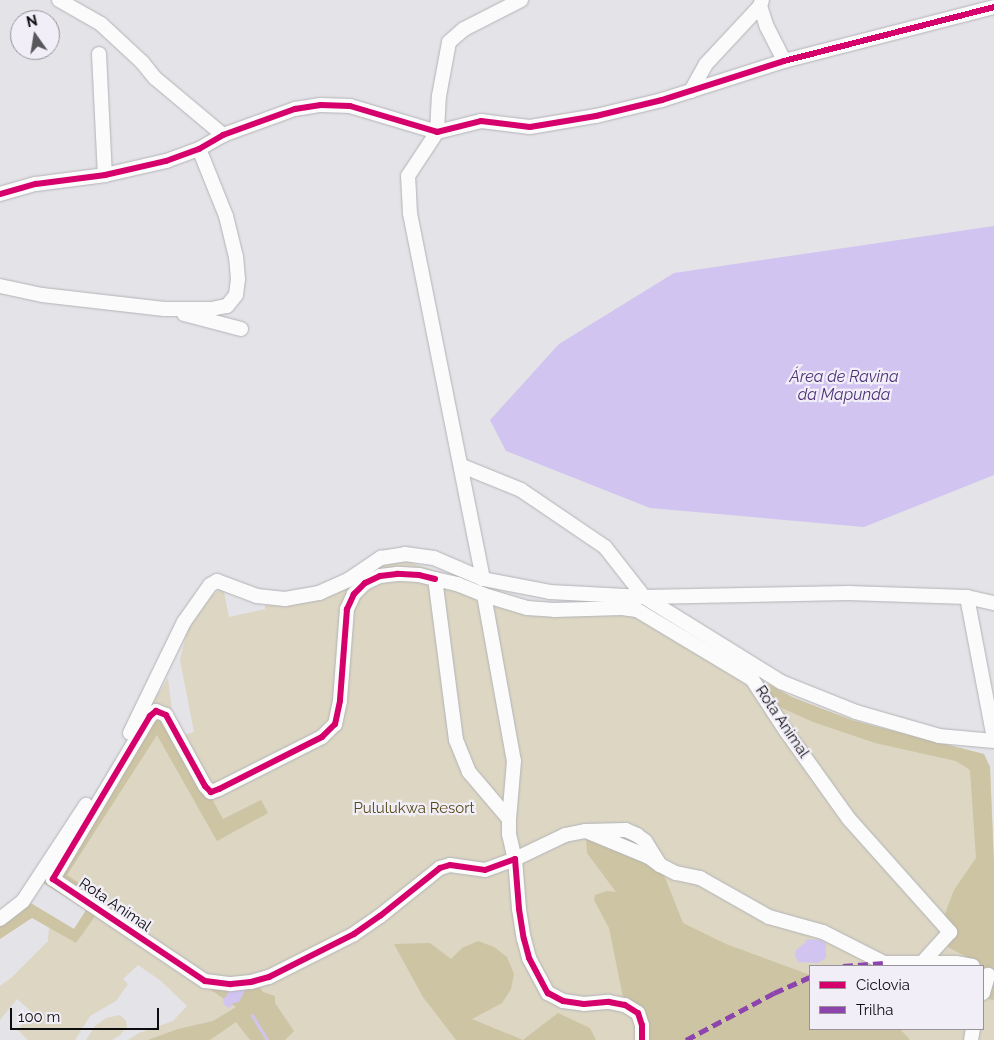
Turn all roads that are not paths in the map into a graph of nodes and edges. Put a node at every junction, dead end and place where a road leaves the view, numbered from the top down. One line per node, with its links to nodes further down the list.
1 (59, 0): 9 (street)
2 (520, 0): 8 (street)
3 (761, 3): 6 (street); 7 (street)
4 (994, 7): 6 (street)
5 (99, 54): 11 (street)
6 (784, 61): 7 (street)
7 (691, 91): 8 (street)
8 (437, 132): 9 (street); 16 (street)
9 (224, 135): 10 (street)
10 (199, 149): 11 (street); 14 (street)
11 (105, 175): 12 (street)
12 (0, 194)
13 (0, 286): 14 (street)
14 (164, 309): 15 (street)
15 (241, 329)
16 (462, 466): 18 (street); 20 (street)
17 (435, 579): 19 (street, Rota Animal); 24 (street); 25 (street, Rota Animal)
18 (483, 579): 20 (street); 26 (street)
19 (484, 595): 24 (street); 27 (street, Rota Animal)
20 (644, 597): 21 (street); 23 (street)
21 (968, 597): 22 (street); 23 (street)
22 (994, 602)
23 (994, 740)
24 (508, 819): 25 (street)
25 (515, 859): 27 (street, Rota Animal); 31 (street)
26 (0, 919)
27 (921, 964): 28 (street, Rota Animal)
28 (967, 965)
29 (988, 975): 30 (street)
30 (984, 989)
31 (642, 1040)

